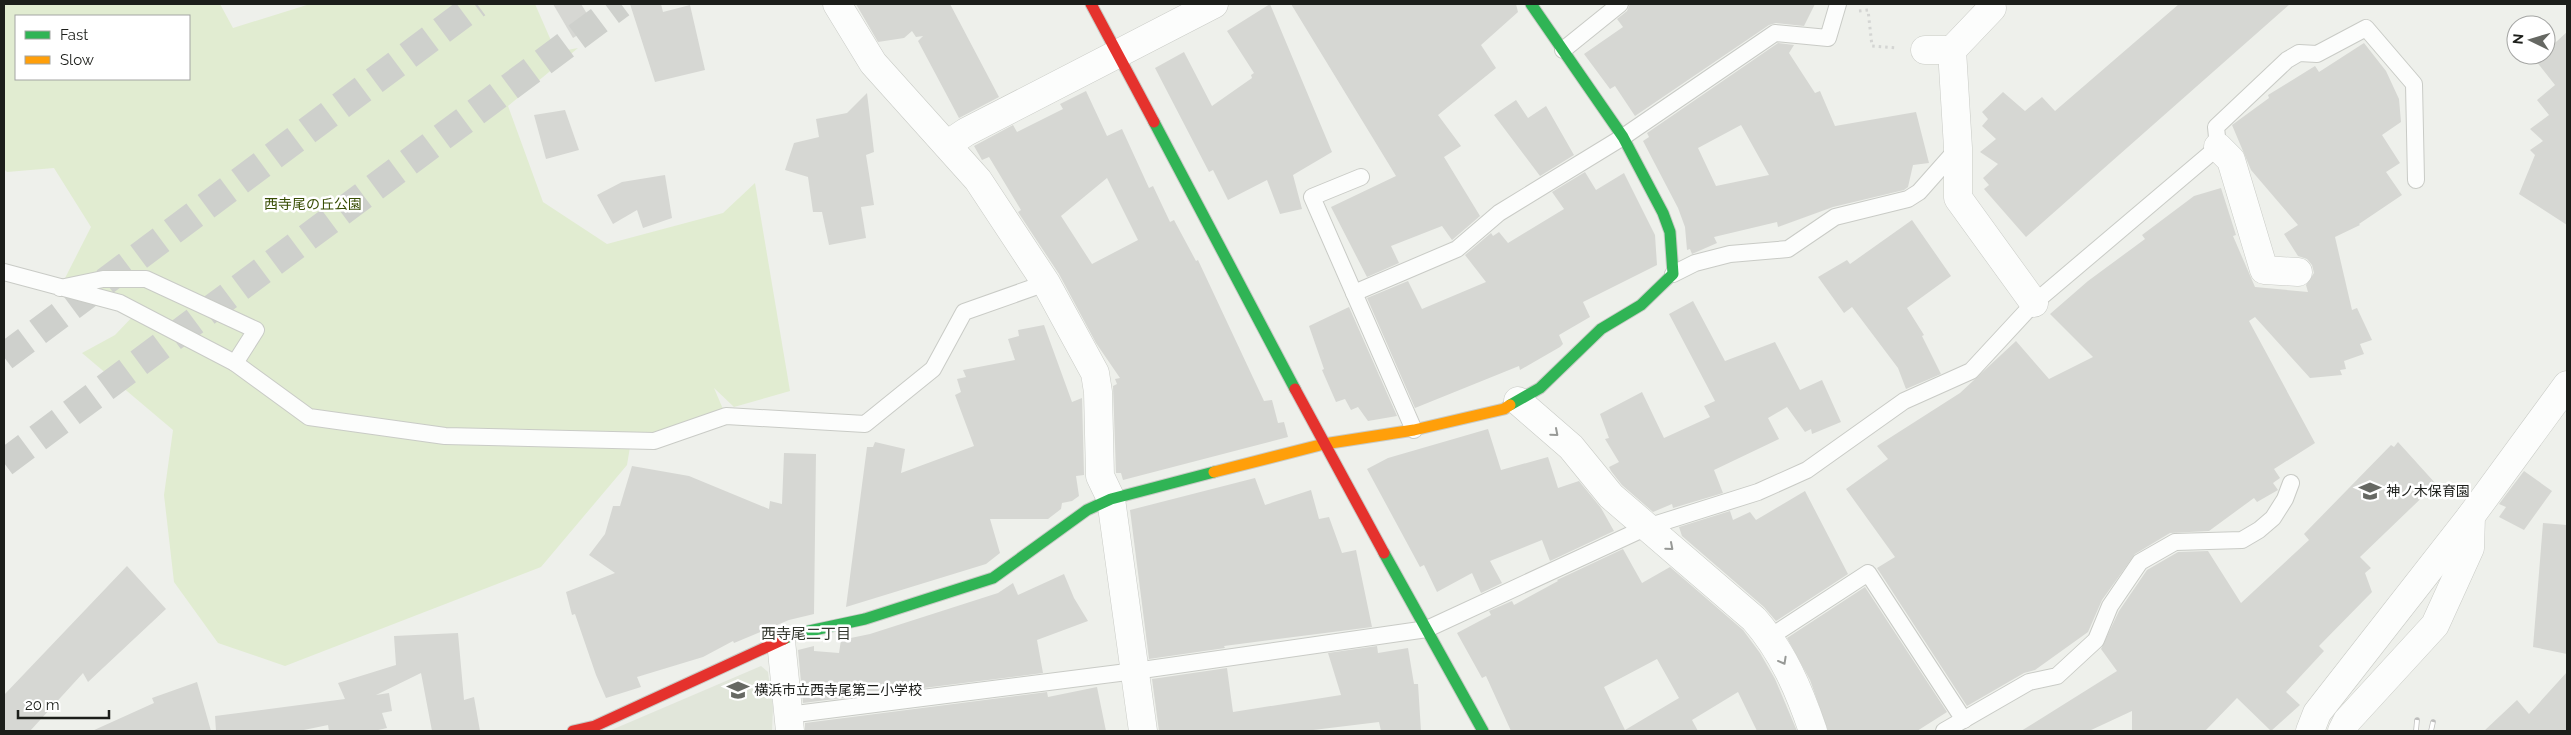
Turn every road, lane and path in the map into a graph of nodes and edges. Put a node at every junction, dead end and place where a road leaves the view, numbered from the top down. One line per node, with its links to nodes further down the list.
1 (837, 4): 14 (street)
2 (1091, 4): 12 (street)
3 (1214, 4): 12 (street)
4 (1531, 4): 9 (street)
5 (1620, 4): 9 (lane)
6 (1838, 4): 13 (lane)
7 (1992, 8): 11 (street)
8 (1854, 11): 10 (path)
9 (1563, 50): 13 (street)
10 (1925, 50): 11 (street)
11 (1952, 50): 16 (street)
12 (1116, 53): 14 (street); 30 (street)
13 (1623, 137): 21 (street); 24 (lane)
14 (948, 144): 22 (street)
15 (2218, 147): 18 (lane); 20 (street); 25 (lane)
16 (1958, 148): 21 (lane); 25 (street)
17 (1361, 177): 24 (lane)
18 (2416, 180)
19 (4, 272): 23 (lane)
20 (2298, 272)
21 (1673, 274): 28 (street)
22 (1046, 284): 26 (lane); 32 (street)
23 (60, 288): 26 (lane); 26 (lane)
24 (1354, 293): 29 (lane)
25 (2034, 303): 34 (lane)
26 (235, 363)
27 (2567, 385): 33 (street)
28 (1518, 401): 29 (street); 34 (street, one-way to 34)
29 (1414, 430): 30 (street)
30 (1324, 444): 32 (street); 35 (street)
31 (2291, 483): 39 (lane)
32 (1111, 499): 37 (street); 38 (street)
33 (2471, 516): 46 (street); 47 (street)
34 (1647, 527): 35 (lane); 36 (street, one-way to 36)
35 (1427, 629): 38 (lane); 43 (street)
36 (1770, 637): 39 (lane); 44 (street, one-way to 44)
37 (781, 640): 40 (street); 41 (street)
38 (1135, 671): 40 (lane); 42 (street)
39 (1964, 720): 45 (lane)
40 (789, 723)
41 (573, 731)
42 (1143, 731)
43 (1483, 731)
44 (1813, 731)
45 (1944, 731)
46 (2310, 731)
47 (2342, 731)

